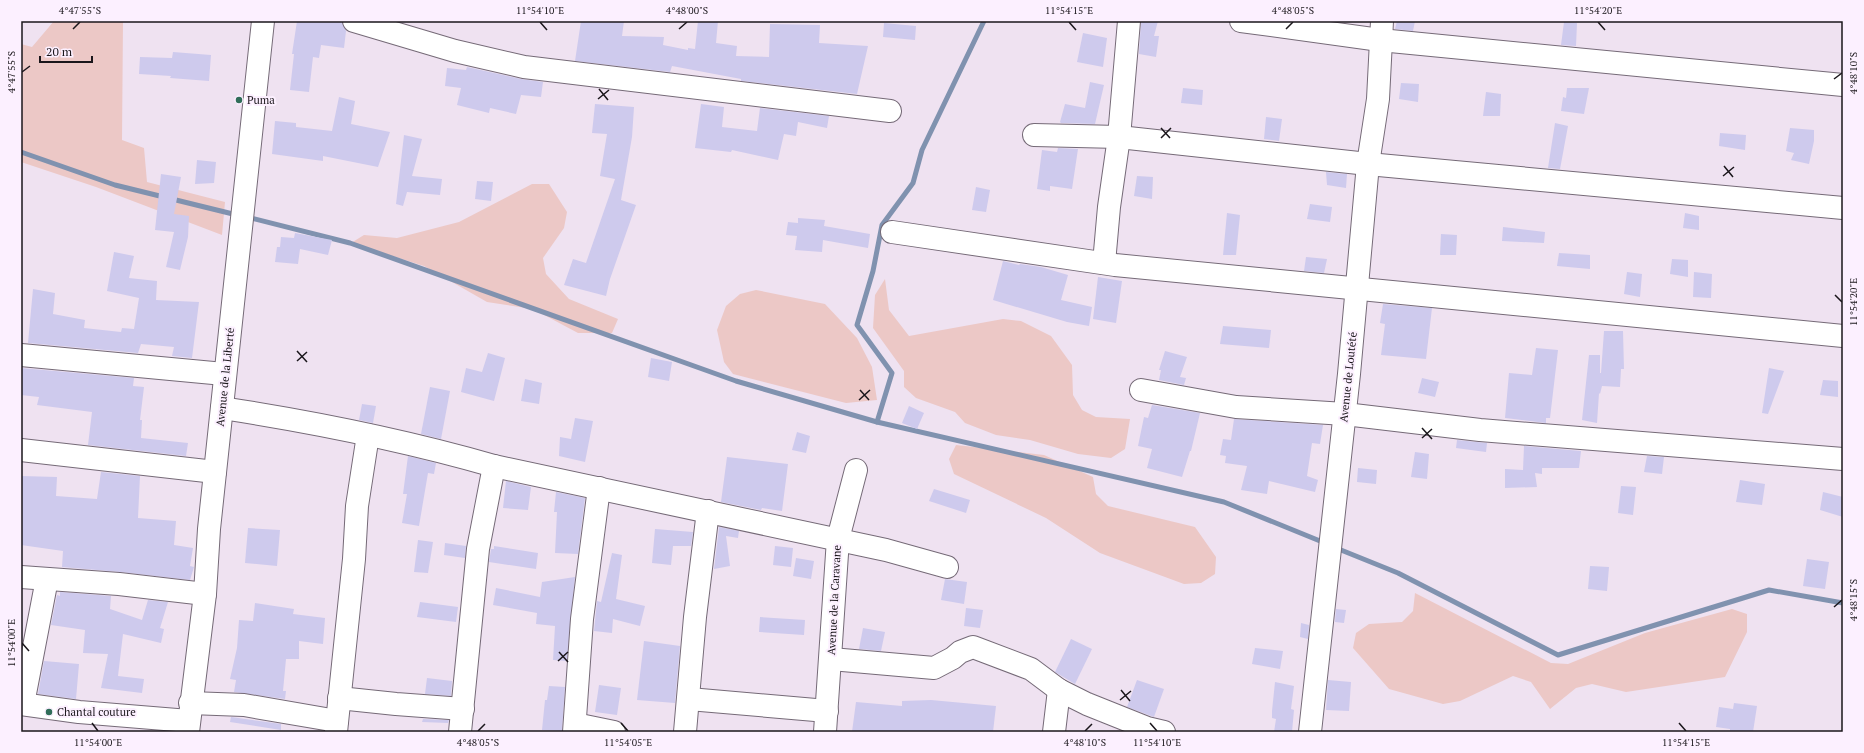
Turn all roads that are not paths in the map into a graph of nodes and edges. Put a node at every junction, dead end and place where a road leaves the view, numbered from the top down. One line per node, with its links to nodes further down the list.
1 (263, 21): 17 (street, Avenue de la Liberté)
2 (354, 21): 7 (street)
3 (1129, 21): 9 (street)
4 (1241, 21): 5 (street)
5 (1381, 31): 6 (street); 10 (street, Avenue de Loutété)
6 (1843, 85)
7 (890, 111)
8 (1034, 135): 9 (street)
9 (1119, 137): 10 (street); 13 (street)
10 (1368, 164): 11 (street); 14 (street, Avenue de Loutété)
11 (1843, 208)
12 (892, 232): 13 (street)
13 (1104, 263): 14 (street)
14 (1357, 288): 15 (street); 20 (street, Avenue de Loutété)
15 (1843, 336)
16 (21, 355): 17 (street)
17 (224, 374): 19 (street, Avenue de la Liberté)
18 (1141, 390): 20 (street)
19 (222, 408): 21 (street); 26 (street, Avenue de la Liberté)
20 (1345, 414): 23 (street); 49 (street, Avenue de Loutété)
21 (368, 435): 24 (street); 36 (street)
22 (21, 450): 26 (street)
23 (1843, 459)
24 (494, 466): 27 (street); 39 (street)
25 (856, 470): 29 (street, Avenue de la Caravane)
26 (215, 472): 33 (street, Avenue de la Liberté)
27 (599, 488): 28 (street); 43 (street)
28 (708, 511): 29 (street); 37 (street)
29 (838, 539): 30 (street); 34 (street, Avenue de la Caravane)
30 (947, 567)
31 (21, 577): 32 (street)
32 (47, 579): 33 (street); 38 (street)
33 (205, 594): 40 (street, Avenue de la Liberté)
34 (831, 659): 35 (street); 41 (street, Avenue de la Caravane)
35 (1059, 690): 44 (street); 48 (street)
36 (339, 698): 39 (street); 42 (street)
37 (689, 699): 41 (street); 47 (street)
38 (22, 704): 40 (street)
39 (463, 709): 45 (street)
40 (189, 719): 42 (street)
41 (826, 722)
42 (336, 727)
43 (575, 728): 46 (street)
44 (1153, 730)
45 (460, 732)
46 (614, 732)
47 (685, 732)
48 (1054, 732)
49 (1310, 732)

